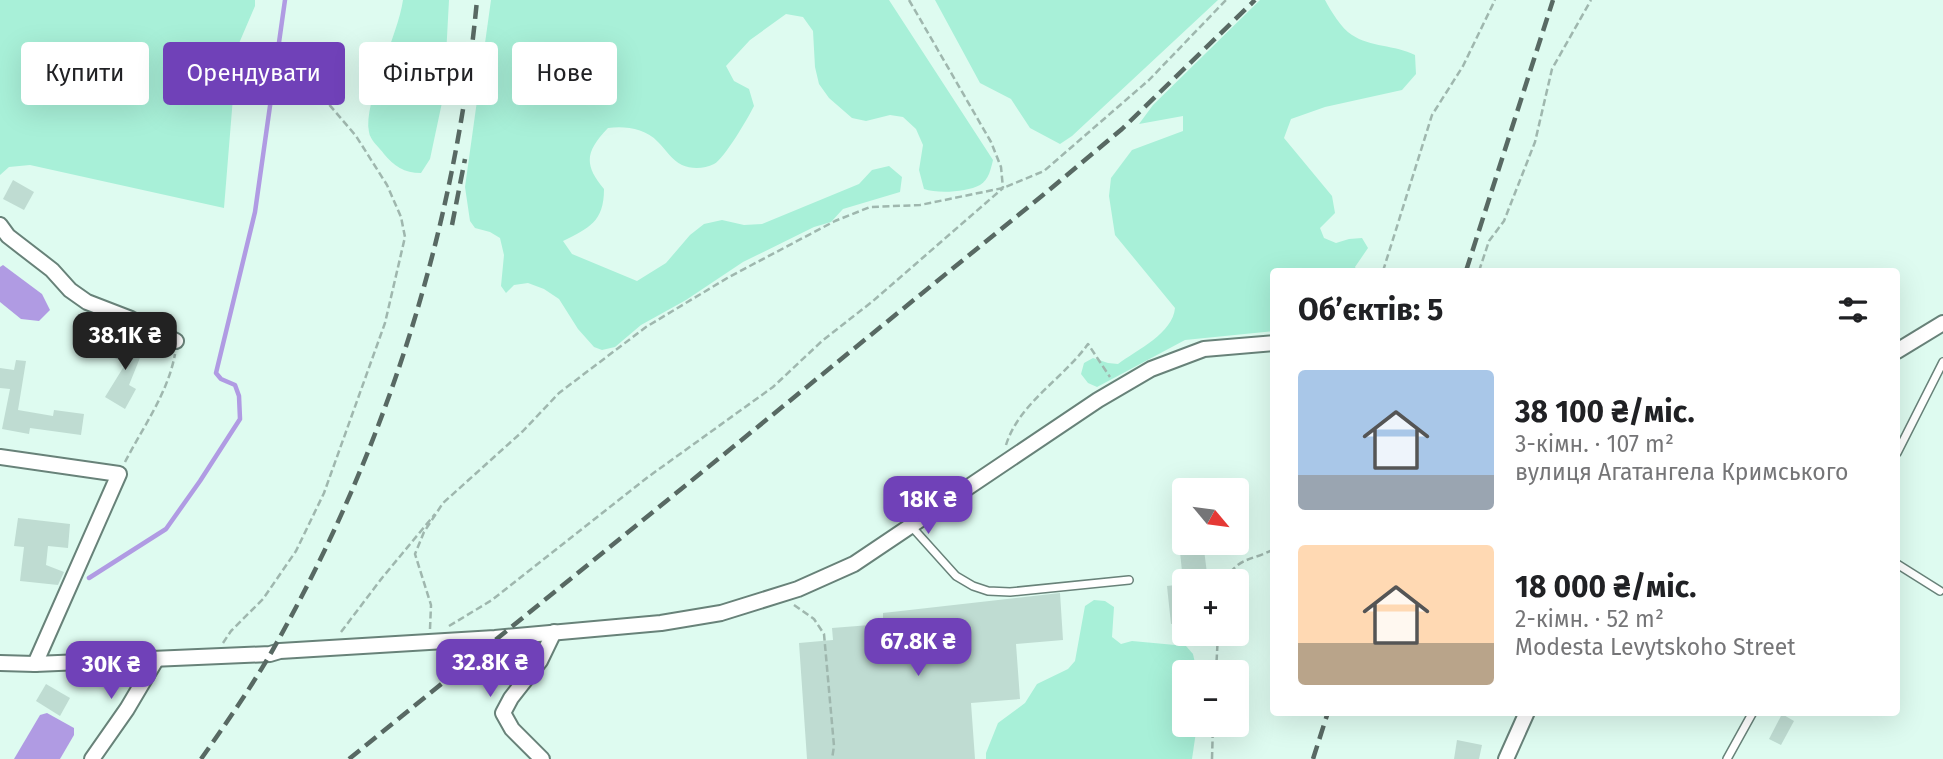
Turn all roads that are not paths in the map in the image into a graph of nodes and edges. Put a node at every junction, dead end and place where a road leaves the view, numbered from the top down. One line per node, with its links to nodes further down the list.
1 (0, 225): 3 (street)
2 (1943, 323): 5 (street)
3 (177, 341)
4 (1270, 343): 9 (street)
5 (1900, 349)
6 (1943, 362): 7 (lane)
7 (1900, 447)
8 (0, 457): 16 (street)
9 (911, 526): 11 (lane); 13 (street)
10 (1900, 566): 12 (lane)
11 (1129, 580)
12 (1940, 591)
13 (554, 632): 14 (street); 20 (street)
14 (156, 660): 16 (street); 19 (street)
15 (0, 663): 16 (street)
16 (35, 664)
17 (1525, 716): 21 (street)
18 (1751, 716): 22 (lane)
19 (92, 759)
20 (542, 759)
21 (1506, 759)
22 (1727, 759)

